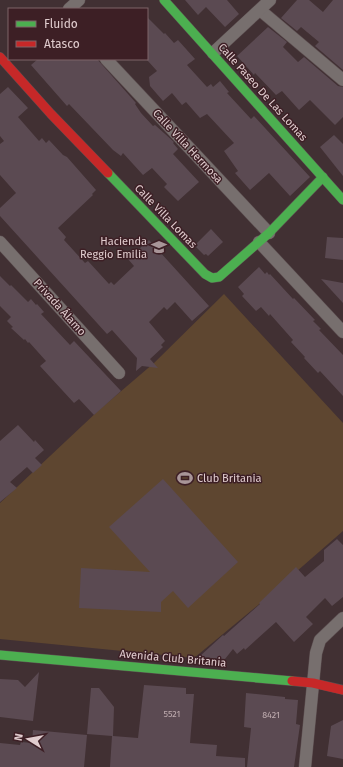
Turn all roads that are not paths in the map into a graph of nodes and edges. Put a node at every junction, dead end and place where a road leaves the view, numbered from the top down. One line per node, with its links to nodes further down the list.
1 (79, 0): 4 (street)
2 (164, 0): 6 (street, Calle Paseo De Las Lomas)
3 (270, 0): 5 (street)
4 (70, 8)
5 (260, 10): 6 (street); 9 (street)
6 (213, 53): 10 (street, Calle Paseo De Las Lomas)
7 (6, 60): 14 (street, Calle Villa Lomas)
8 (107, 60): 12 (street, Calle Villa Hermosa)
9 (343, 80)
10 (323, 177): 11 (street, Calle Paseo De Las Lomas); 12 (street, Calle Villa Lomas)
11 (343, 200)
12 (269, 233): 14 (street, Calle Villa Lomas)
13 (0, 242): 16 (street, Privada Álamo)
14 (259, 242): 15 (street)
15 (343, 332)
16 (119, 373)
17 (343, 618): 19 (street)
18 (0, 656): 19 (street, Avenida Club Britania)
19 (313, 683): 20 (street, Avenida Club Britania); 21 (street)
20 (343, 690)
21 (305, 767)

